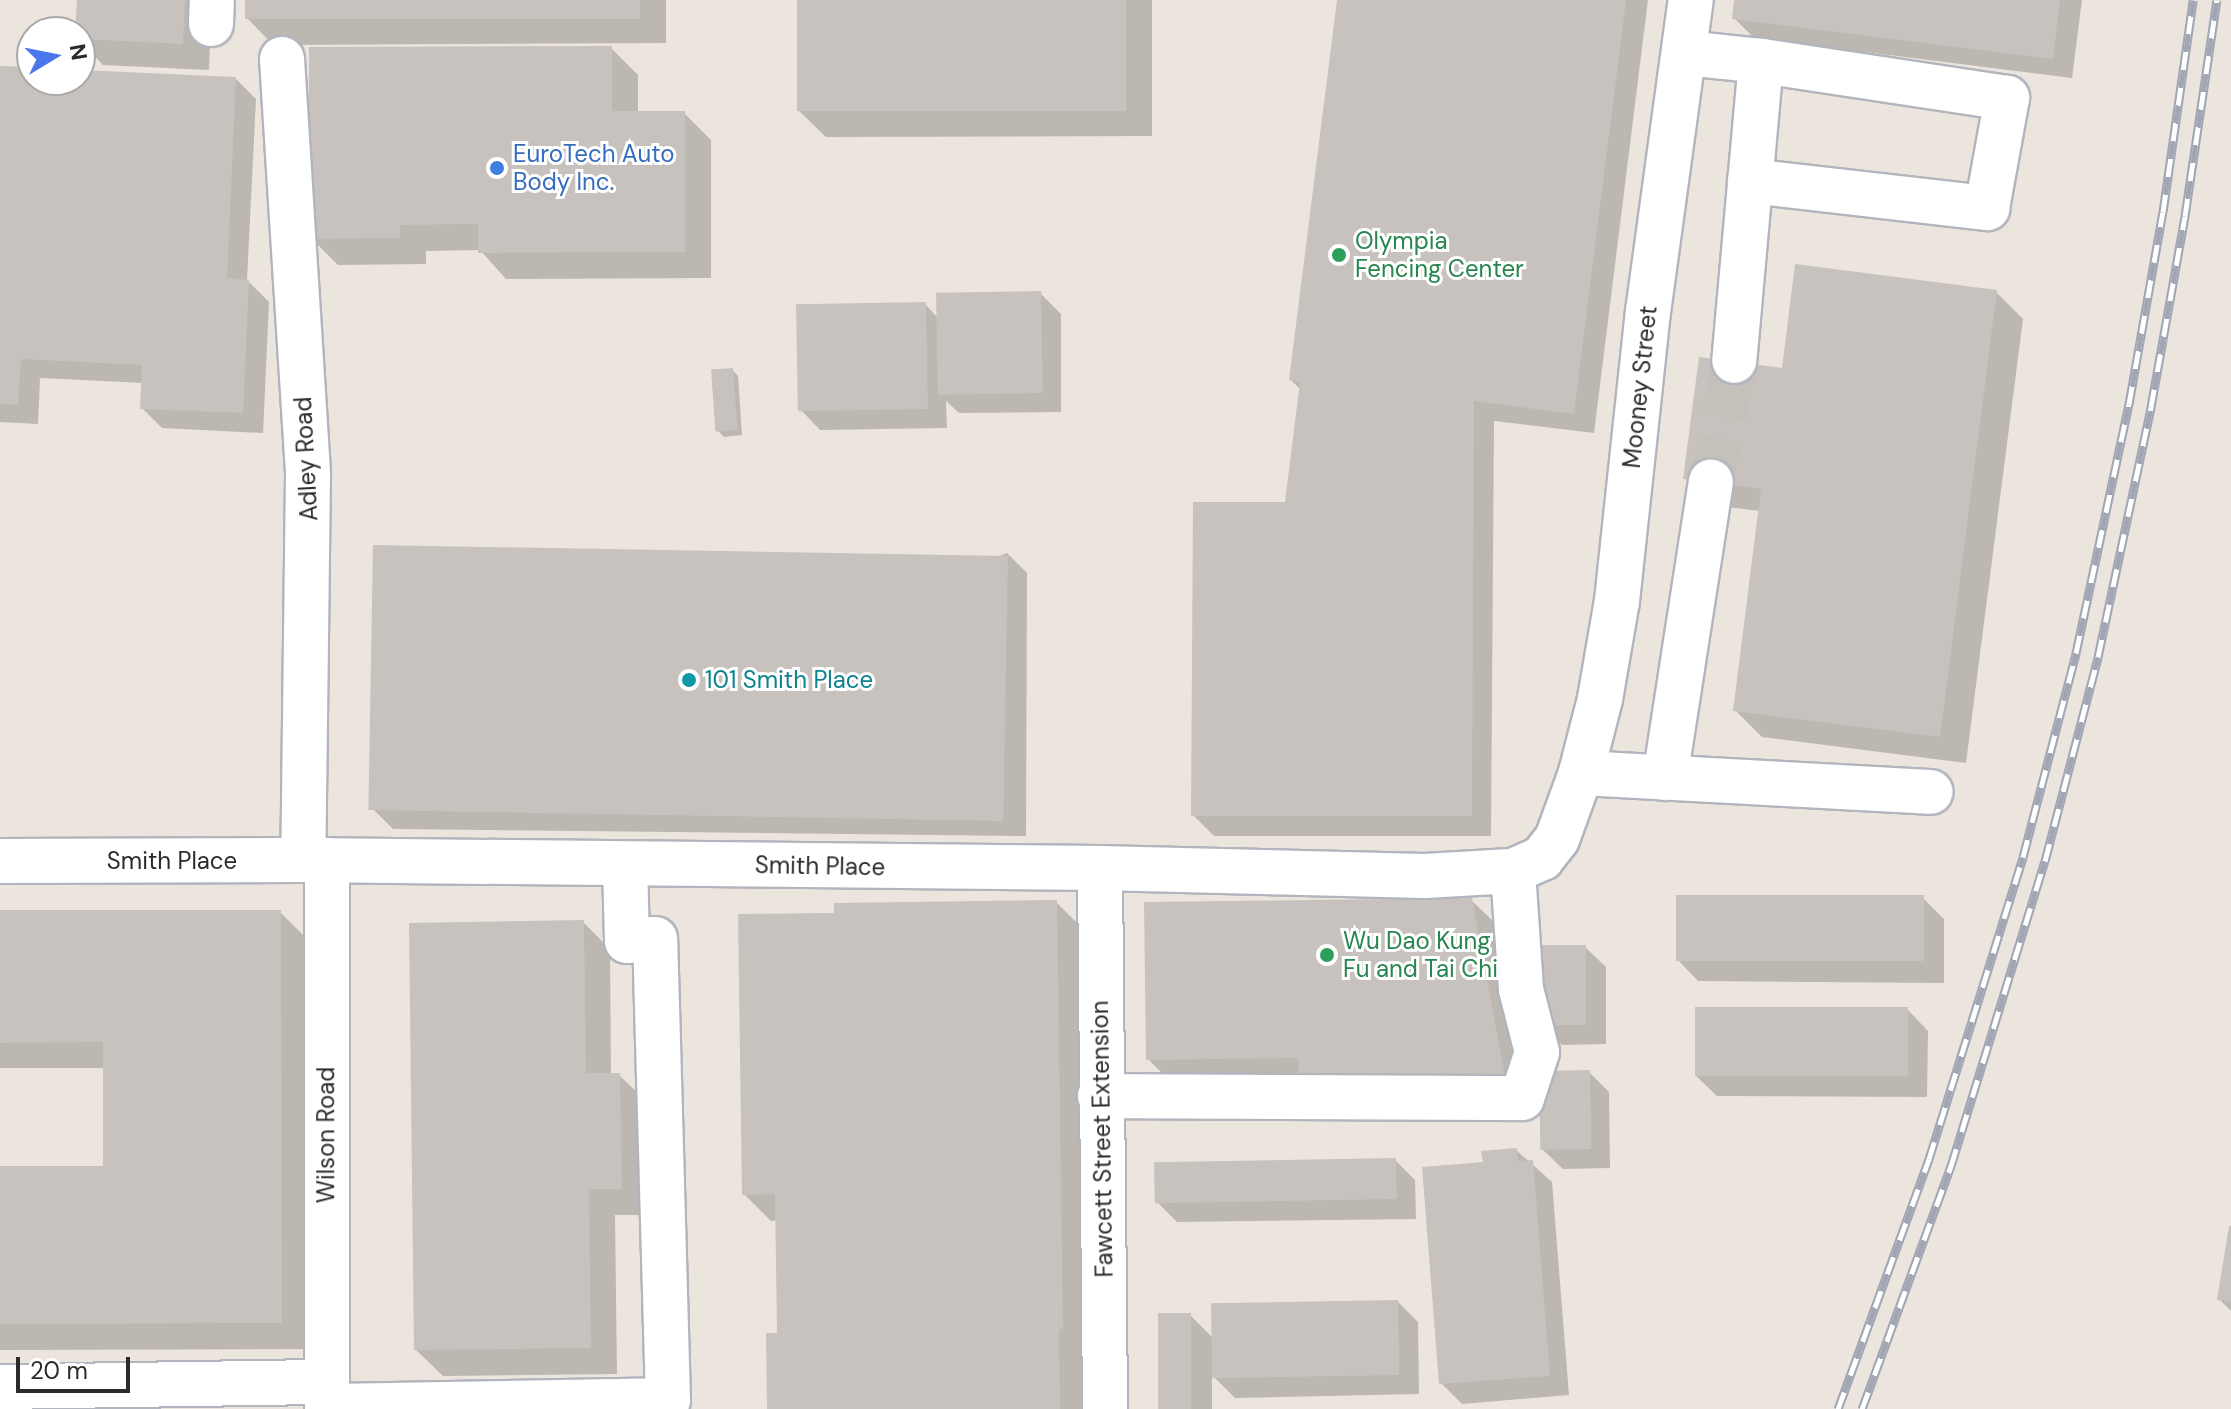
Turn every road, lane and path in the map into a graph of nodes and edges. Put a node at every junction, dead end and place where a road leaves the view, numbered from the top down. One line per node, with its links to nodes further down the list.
1 (1691, 0): 2 (street, Mooney Street)
2 (1684, 53): 4 (street); 8 (street, Mooney Street)
3 (282, 59): 11 (street, Adley Road)
4 (1761, 61): 5 (street); 5 (street)
5 (1750, 181): 6 (street)
6 (1734, 361)
7 (1711, 482): 9 (street)
8 (1581, 773): 9 (street); 15 (street, Smith Place)
9 (1665, 778): 10 (street)
10 (1930, 792)
11 (315, 860): 12 (street, Smith Place); 13 (street, Smith Place); 18 (street, Wilson Road)
12 (0, 861)
13 (625, 864): 14 (street, Smith Place); 18 (street)
14 (1100, 868): 15 (street, Smith Place); 16 (street, Fawcett Street Extension)
15 (1513, 871): 16 (street)
16 (1100, 1096): 19 (street, Fawcett Street Extension)
17 (0, 1387): 18 (street)
18 (326, 1399)
19 (1105, 1409)

